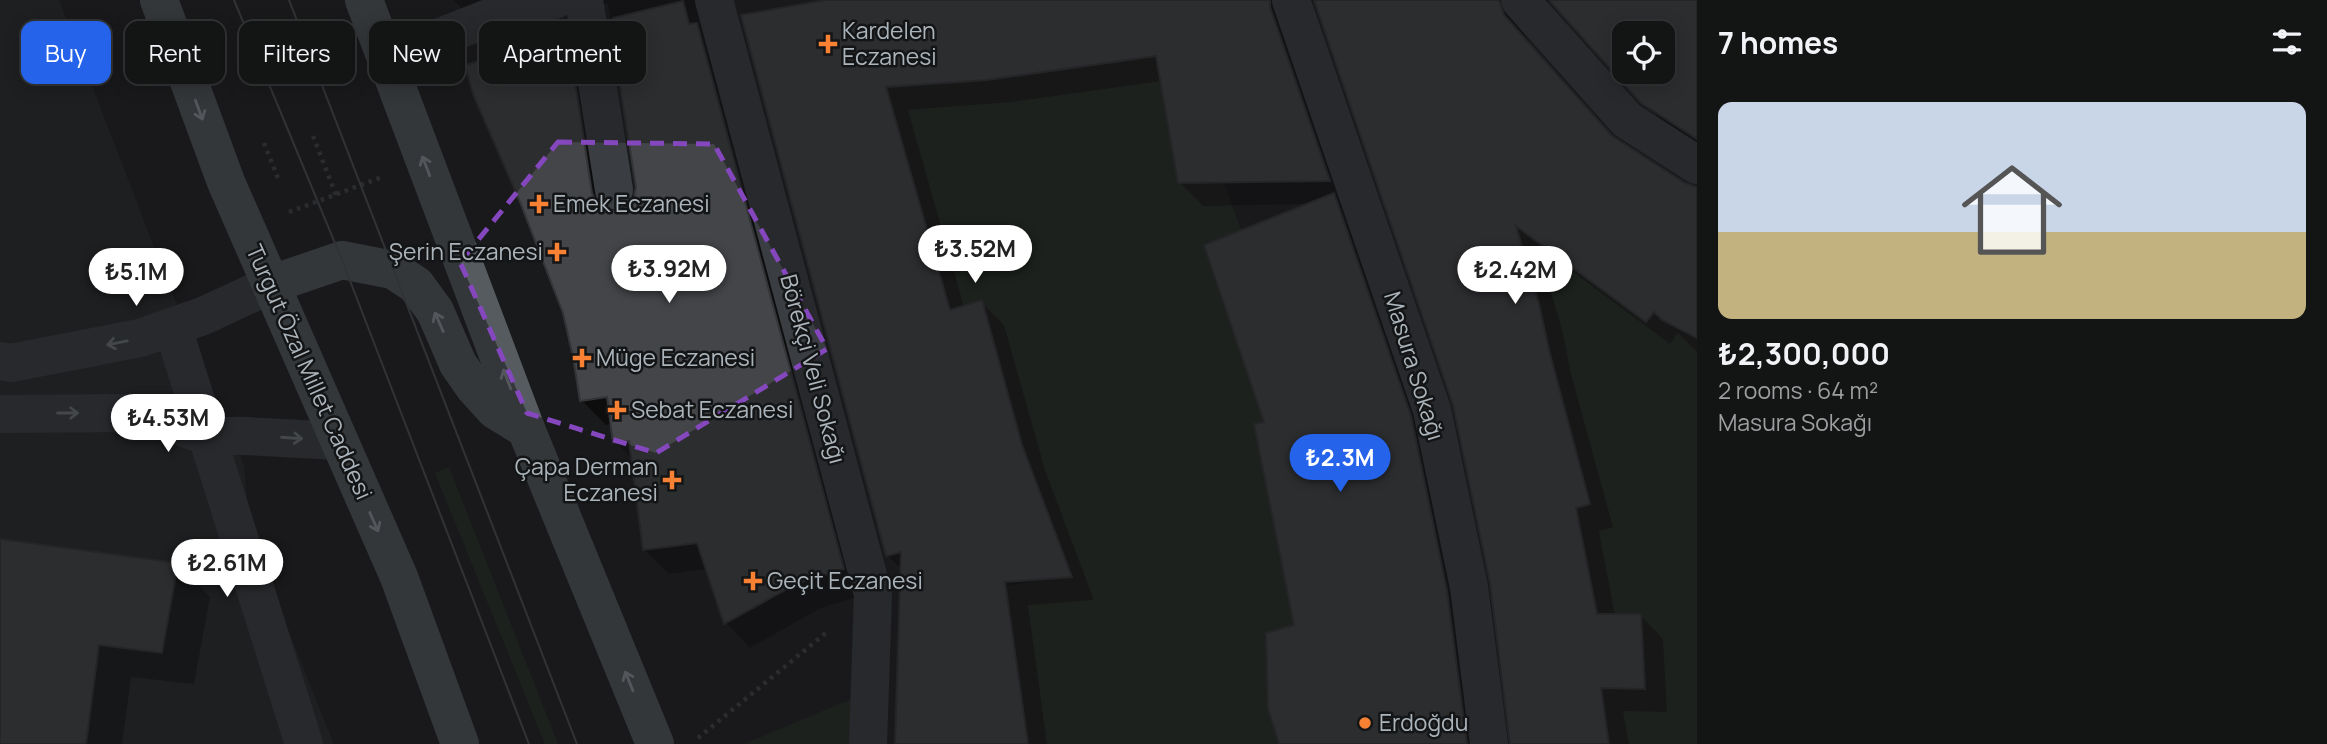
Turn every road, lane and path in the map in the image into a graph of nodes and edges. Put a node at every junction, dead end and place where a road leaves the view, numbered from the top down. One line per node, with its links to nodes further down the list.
1 (159, 0): 16 (main road, Turgut Özal Millet Caddesi, one-way to 16)
2 (364, 0): 8 (main road)
3 (555, 0): 9 (street)
4 (584, 0): 14 (street)
5 (714, 0): 24 (street, Börekçi Veli Sokağı)
6 (1291, 0): 30 (street, Masura Sokağı)
7 (1520, 0): 13 (street)
8 (372, 21)
9 (465, 27)
10 (396, 84): 12 (main road)
11 (313, 136): 15 (path)
12 (424, 160): 15 (path); 21 (main road, one-way to 12)
13 (1697, 165)
14 (614, 190)
15 (336, 195): 16 (path)
16 (246, 229): 17 (main road, Turgut Özal Millet Caddesi)
17 (272, 284): 18 (street); 21 (main road, one-way to 17); 23 (main road, Turgut Özal Millet Caddesi)
18 (173, 328): 19 (street, one-way to 19); 22 (street)
19 (0, 361)
20 (0, 414): 22 (street, one-way to 22)
21 (526, 429): 27 (main road, one-way to 21)
22 (207, 436): 23 (street, one-way to 23); 25 (street)
23 (338, 441): 26 (main road, Turgut Özal Millet Caddesi, one-way to 26)
24 (873, 594): 28 (path); 29 (street, Börekçi Veli Sokağı)
25 (304, 744)
26 (460, 744)
27 (655, 744)
28 (691, 744)
29 (868, 744)
30 (1489, 744)

